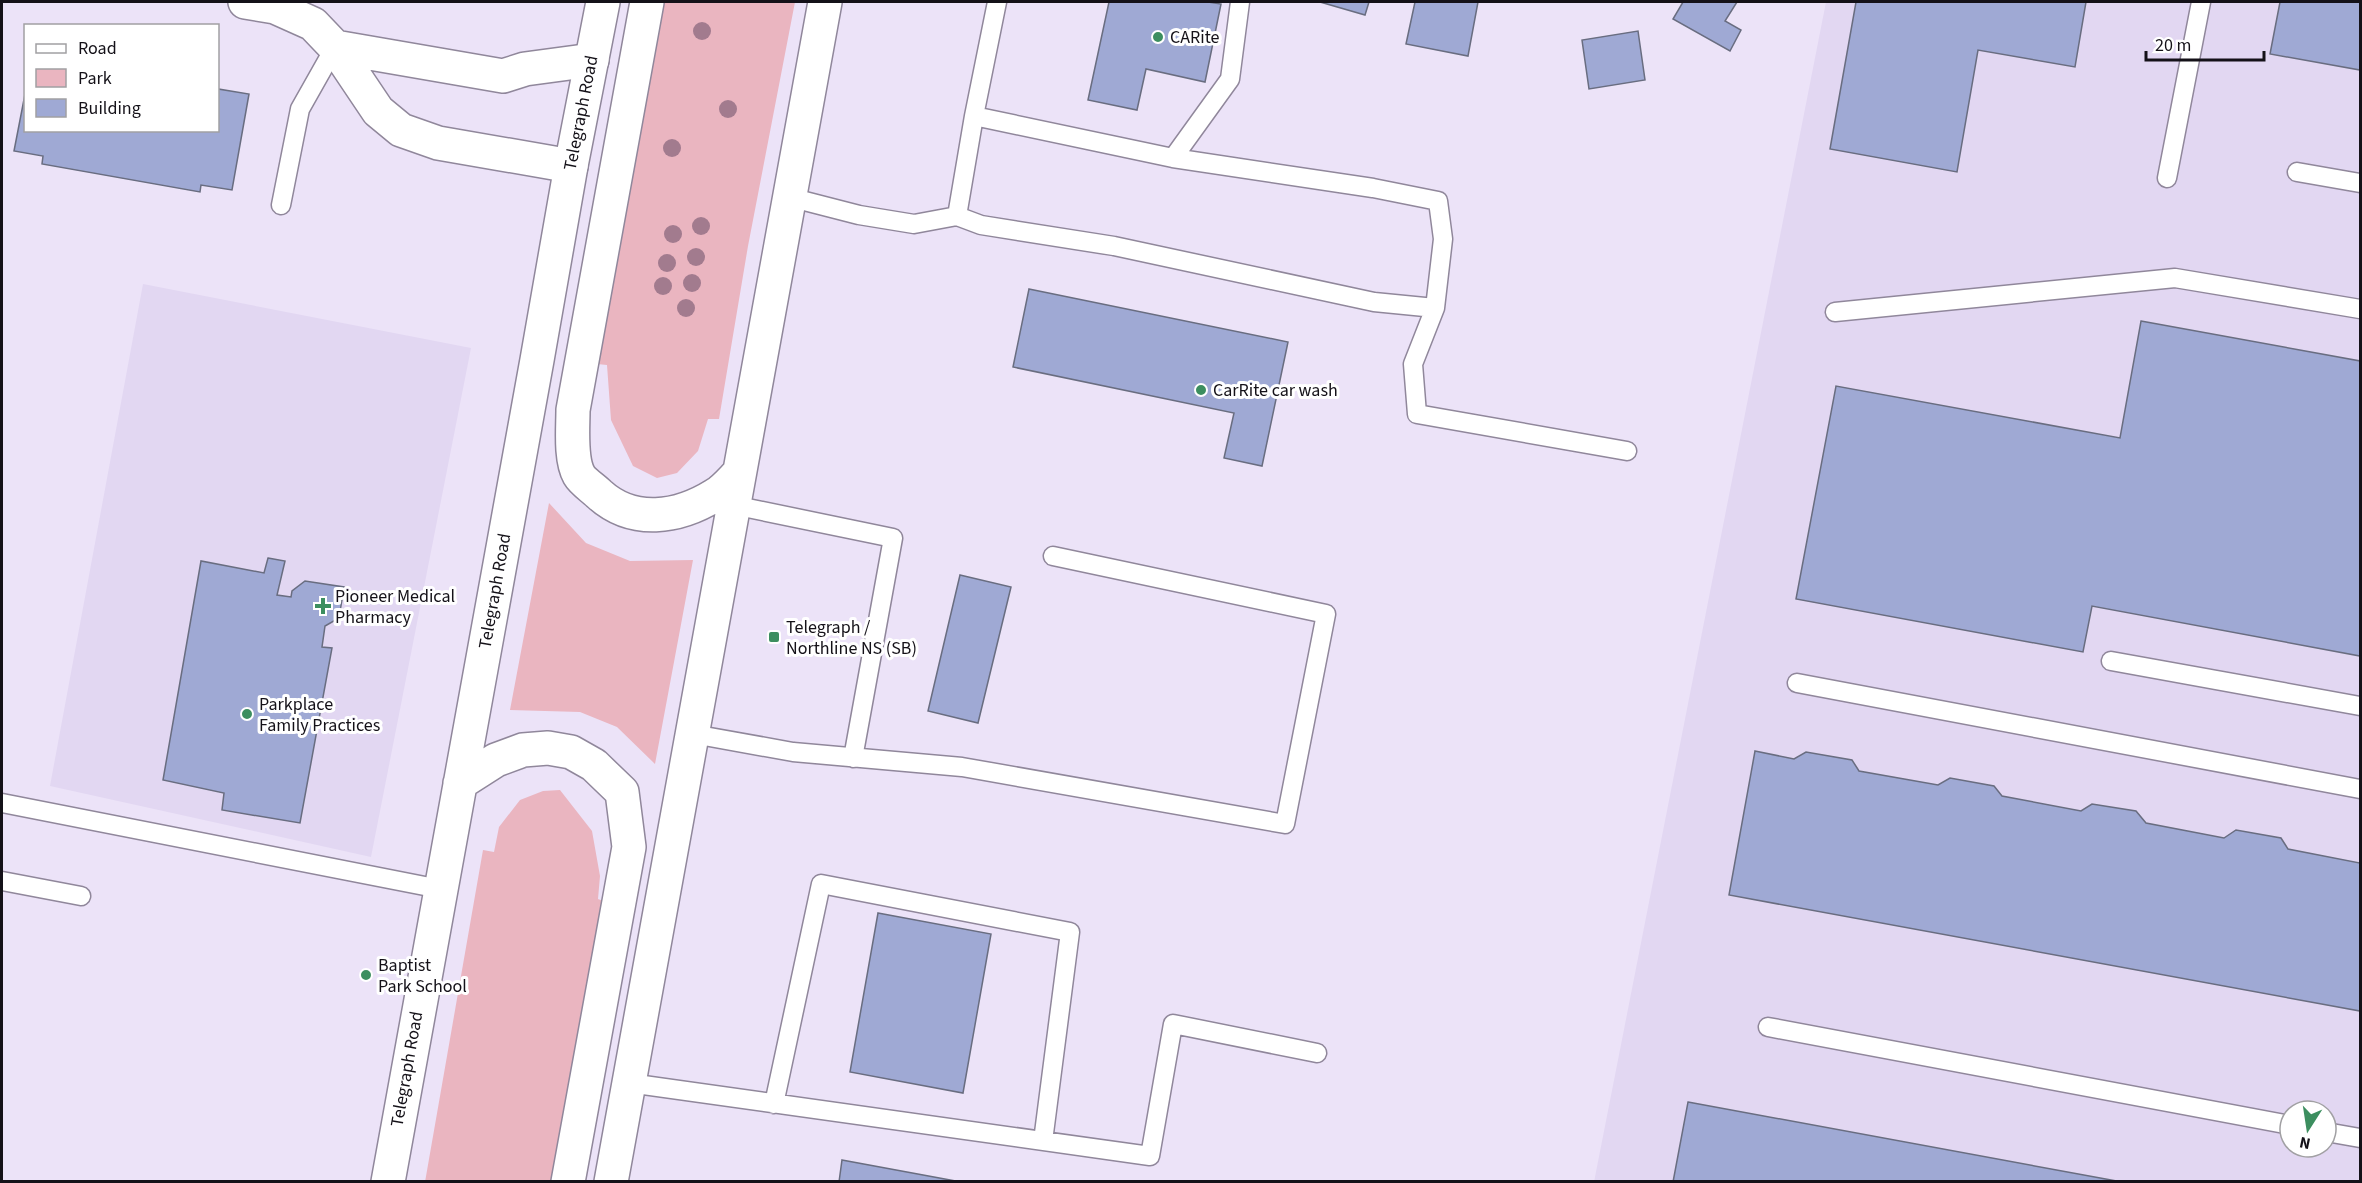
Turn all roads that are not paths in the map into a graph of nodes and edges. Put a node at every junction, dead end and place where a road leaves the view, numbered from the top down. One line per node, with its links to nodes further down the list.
1 (245, 2): 8 (main road)
2 (603, 2): 9 (main road, Telegraph Road)
3 (647, 2): 23 (main road)
4 (825, 2): 16 (main road)
5 (997, 2): 10 (lane)
6 (1240, 2): 11 (lane)
7 (2201, 2): 14 (lane)
8 (335, 47): 9 (main road); 12 (main road); 17 (lane)
9 (592, 60): 12 (main road, Telegraph Road)
10 (974, 116): 11 (lane); 18 (lane)
11 (1173, 158): 19 (lane)
12 (571, 166): 31 (main road, Telegraph Road)
13 (2297, 172): 15 (lane)
14 (2167, 178)
15 (2361, 183)
16 (789, 197): 18 (lane); 23 (main road)
17 (281, 205)
18 (957, 216): 19 (lane)
19 (1435, 308): 22 (lane)
20 (2361, 309): 21 (lane)
21 (1835, 312)
22 (1627, 451)
23 (739, 473): 24 (main road)
24 (733, 505): 29 (main road); 30 (lane)
25 (1053, 556): 30 (lane)
26 (2111, 662): 28 (lane)
27 (1797, 683): 32 (lane)
28 (2361, 706)
29 (693, 734): 30 (lane); 39 (main road)
30 (853, 758)
31 (460, 783): 35 (main road, Telegraph Road); 46 (main road)
32 (2361, 789)
33 (2, 803): 35 (lane)
34 (2, 881): 36 (lane)
35 (440, 889): 45 (main road, Telegraph Road)
36 (81, 896)
37 (1768, 1027): 41 (lane)
38 (1317, 1053): 44 (lane)
39 (629, 1083): 40 (lane); 47 (main road)
40 (774, 1104): 44 (lane); 44 (lane)
41 (2278, 1123)
42 (2338, 1133): 43 (lane)
43 (2361, 1138)
44 (1043, 1141)
45 (388, 1182)
46 (568, 1182)
47 (611, 1182)

